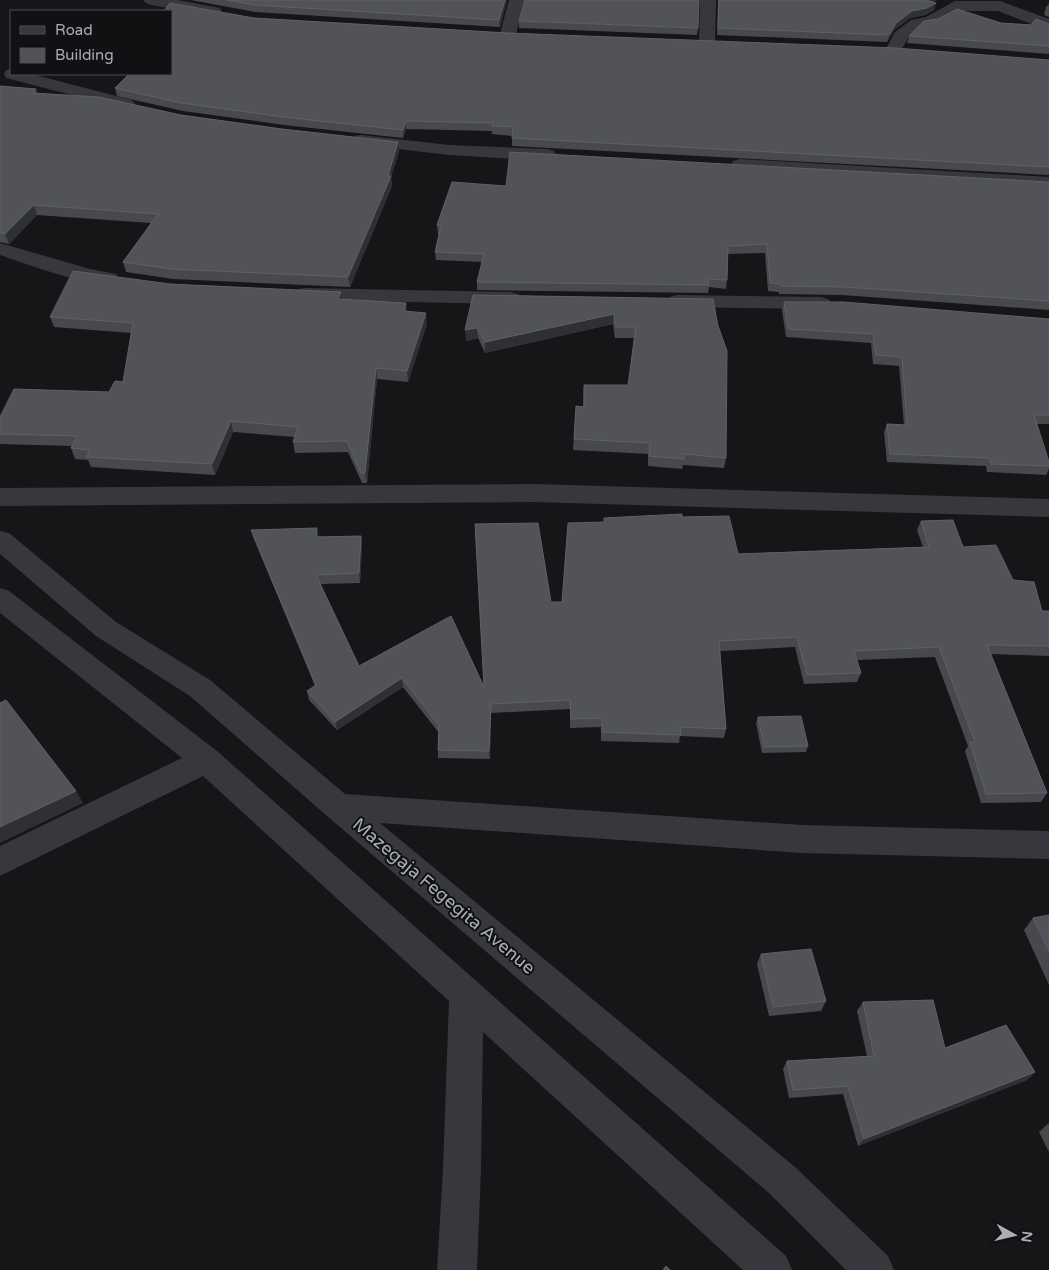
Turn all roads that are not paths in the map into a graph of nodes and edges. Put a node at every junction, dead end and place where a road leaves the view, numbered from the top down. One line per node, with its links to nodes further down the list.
1 (517, 0): 8 (street)
2 (708, 0): 11 (street)
3 (160, 3): 5 (street)
4 (1002, 3): 6 (street); 14 (street)
5 (228, 14)
6 (1049, 26)
7 (488, 32): 8 (street)
8 (508, 34): 9 (street)
9 (528, 34)
10 (687, 41): 11 (street)
11 (707, 42): 12 (street)
12 (726, 42)
13 (874, 48): 14 (street)
14 (894, 49): 15 (street)
15 (913, 50)
16 (18, 75): 17 (street)
17 (146, 109)
18 (342, 138): 19 (street)
19 (567, 156)
20 (724, 164): 21 (street)
21 (1049, 183)
22 (0, 249): 23 (street)
23 (125, 280)
24 (284, 293): 25 (street)
25 (527, 298)
26 (655, 300): 27 (street)
27 (842, 303)
28 (0, 497): 29 (street)
29 (1049, 508)
30 (0, 540): 33 (street, Mazegaja Fegegita Avenue)
31 (0, 598): 32 (street)
32 (206, 760): 35 (street); 36 (street)
33 (338, 807): 34 (street); 39 (street, Mazegaja Fegegita Avenue)
34 (1049, 845)
35 (0, 862)
36 (466, 995): 37 (street); 38 (street)
37 (457, 1270)
38 (772, 1270)
39 (874, 1270)

